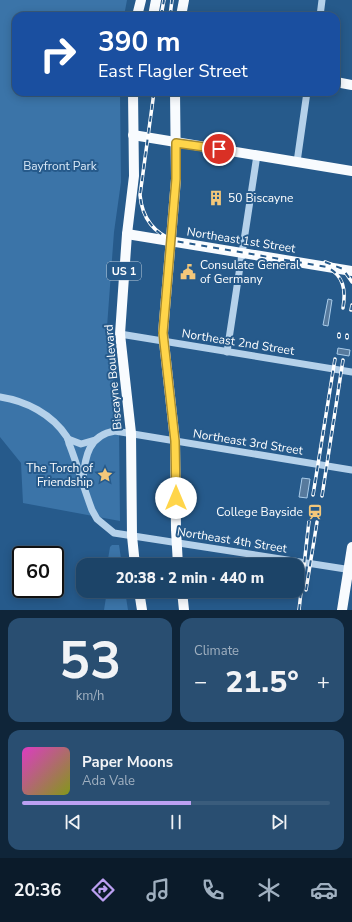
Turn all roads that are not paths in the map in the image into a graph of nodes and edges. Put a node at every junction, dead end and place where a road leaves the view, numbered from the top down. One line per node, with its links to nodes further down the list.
1 (141, 0): 5 (main road)
2 (156, 0): 6 (main road)
3 (184, 0): 7 (main road)
4 (322, 0): 8 (street)
5 (138, 12)
6 (154, 12)
7 (182, 12)
8 (320, 12)
9 (340, 83): 10 (main road)
10 (352, 85)
11 (133, 96): 14 (main road, Biscayne Boulevard / US 1)
12 (175, 96): 15 (main road)
13 (306, 96): 17 (street)
14 (133, 135): 15 (main road); 19 (main road, Biscayne Boulevard / US 1)
15 (176, 143): 16 (main road); 20 (main road)
16 (257, 155): 17 (main road); 21 (street)
17 (297, 162): 18 (main road)
18 (352, 171)
19 (127, 234): 20 (main road, Northeast 1st Street); 23 (main road, Biscayne Boulevard / US 1)
20 (169, 242): 21 (main road, Northeast 1st Street); 24 (main road)
21 (243, 254): 22 (main road, Northeast 1st Street); 25 (street)
22 (352, 271)
23 (120, 334): 24 (street, Northeast 2nd Street); 28 (main road, Biscayne Boulevard / US 1)
24 (163, 341): 25 (street, Northeast 2nd Street); 31 (main road)
25 (227, 352): 26 (street, Northeast 2nd Street)
26 (352, 372)
27 (0, 397): 29 (street, Northeast 4th Street)
28 (131, 433): 30 (street, Northeast 3rd Street); 31 (street, Northeast 3rd Street); 34 (main road, Biscayne Boulevard / US 1)
29 (68, 439): 30 (street, Northeast 3rd Street); 33 (street, Northeast 4th Street)
30 (96, 440): 33 (street)
31 (175, 441): 32 (street, Northeast 3rd Street); 35 (main road)
32 (352, 470)
33 (83, 481): 34 (street, Northeast 4th Street)
34 (132, 536): 35 (street, Northeast 4th Street); 37 (main road, Biscayne Boulevard / US 1)
35 (176, 542): 38 (main road); 39 (street, Northeast 4th Street)
36 (352, 547): 39 (main road)
37 (134, 558)
38 (177, 558)
39 (350, 569): 44 (main road)
40 (140, 598): 42 (main road)
41 (183, 598): 43 (main road)
42 (142, 610)
43 (184, 610)
44 (342, 610)

